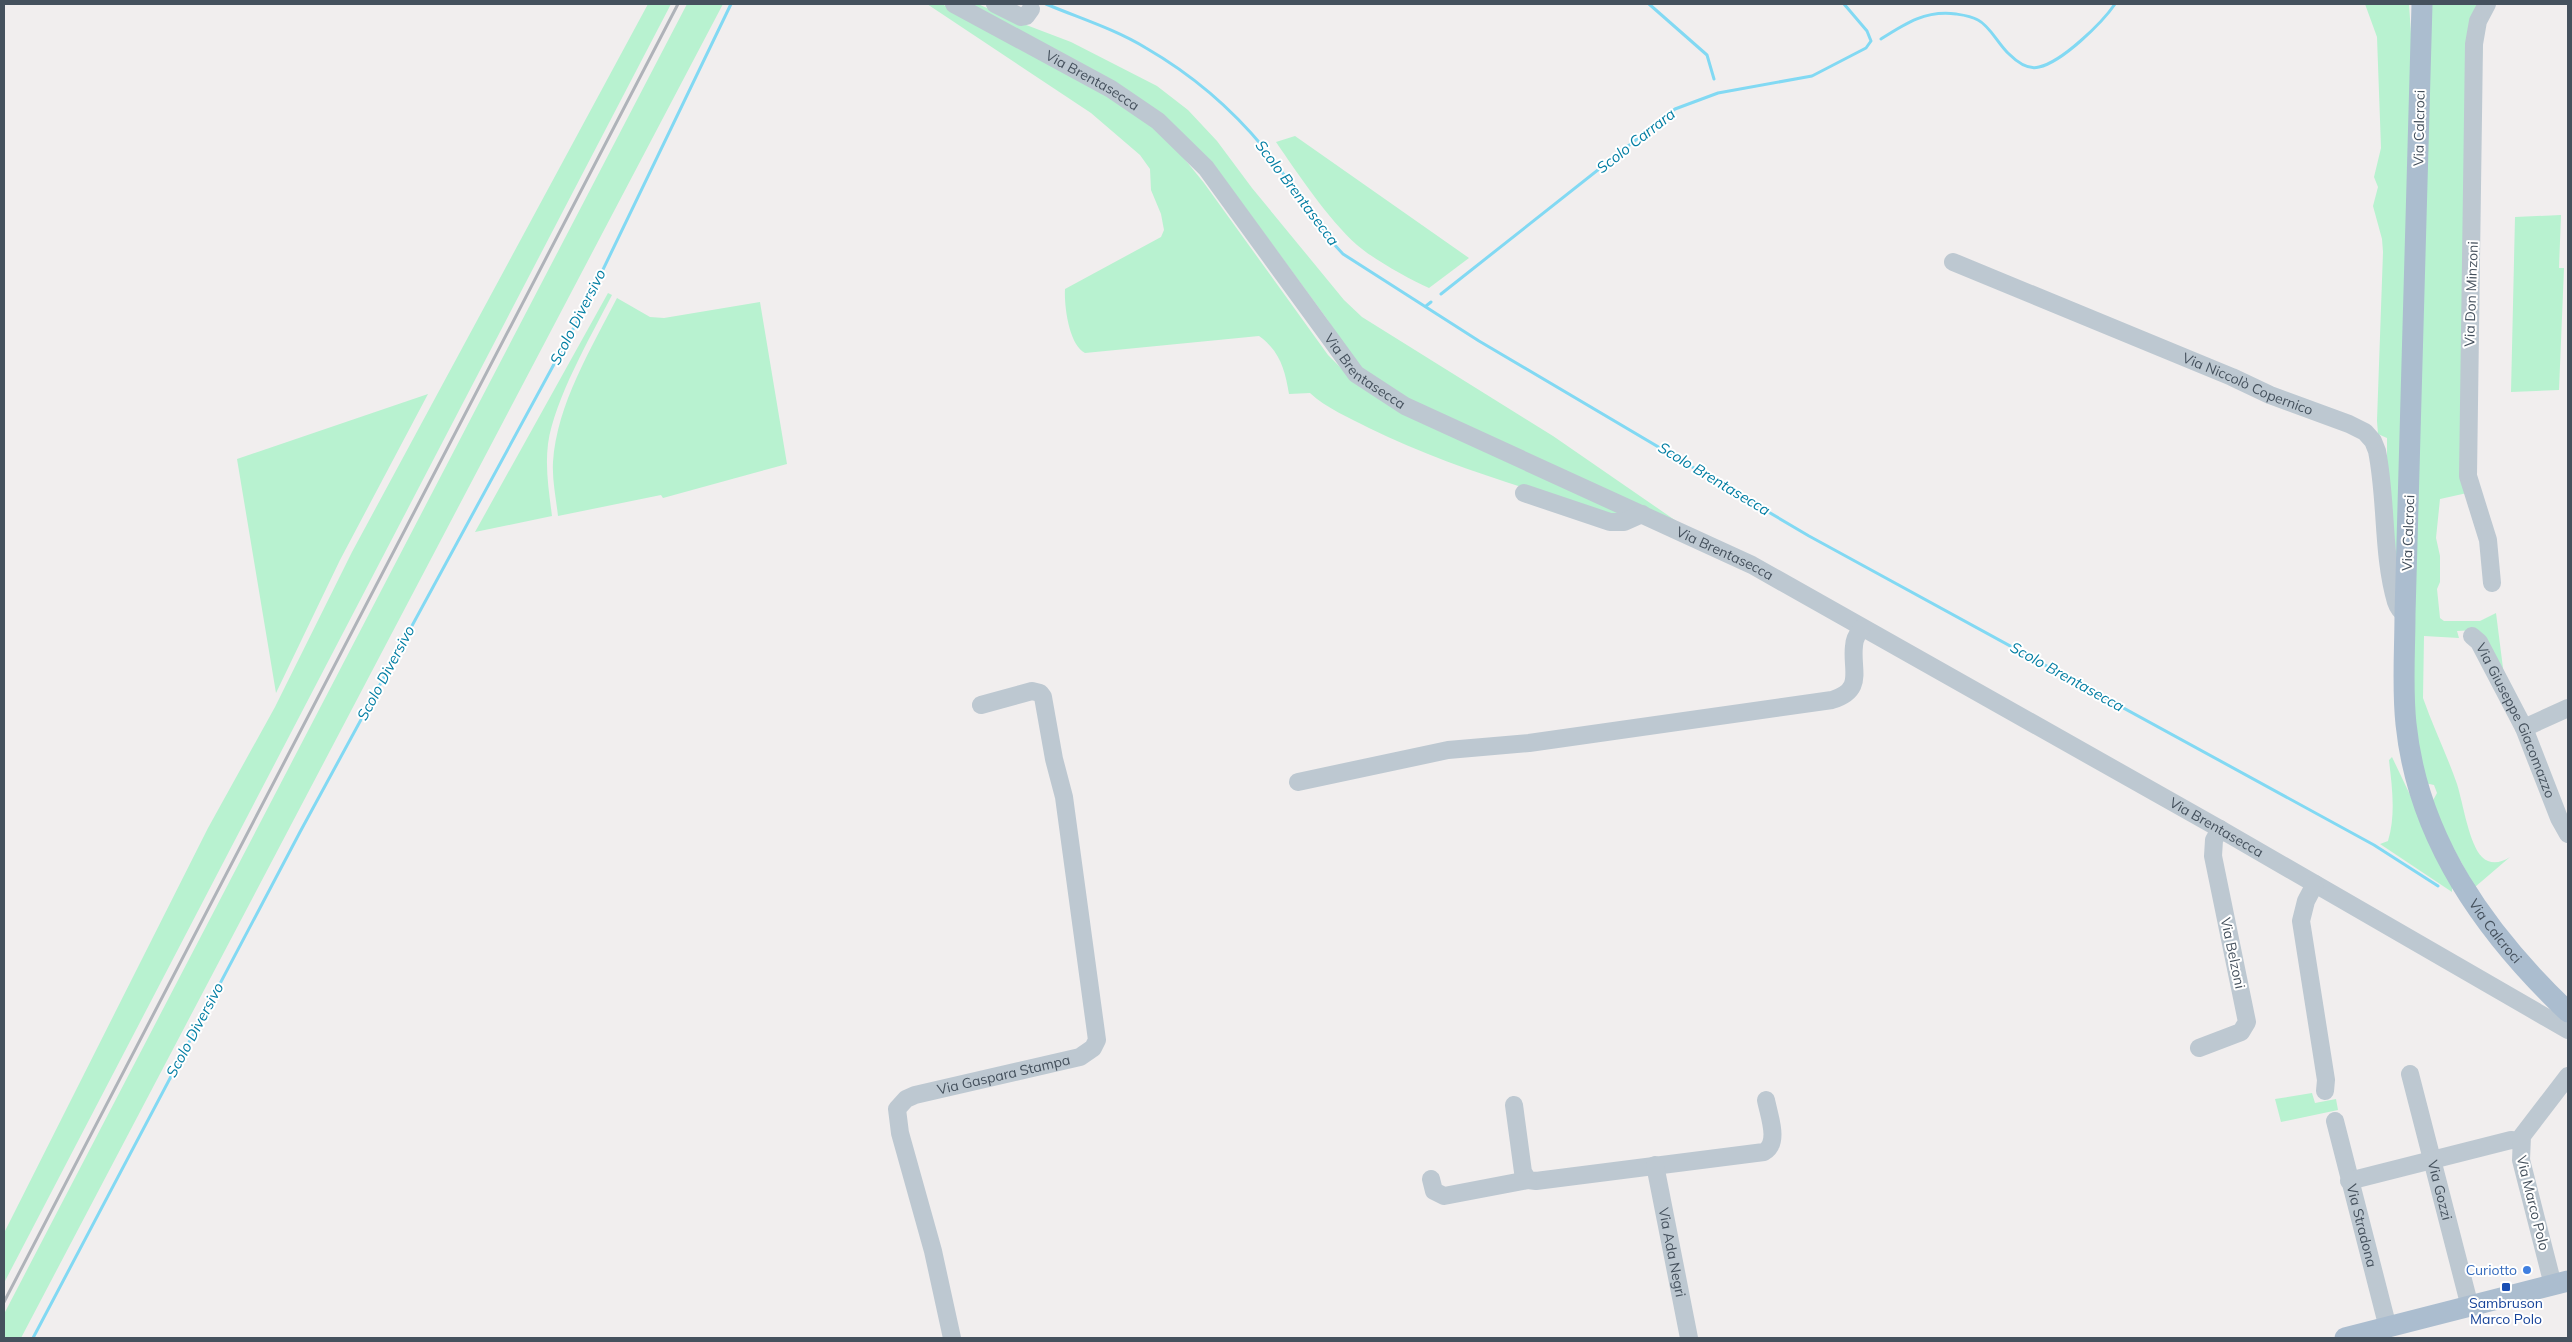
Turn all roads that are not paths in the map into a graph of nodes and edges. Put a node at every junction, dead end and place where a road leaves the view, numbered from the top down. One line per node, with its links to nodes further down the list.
1 (954, 4): 8 (street, Via Brentasecca)
2 (995, 4): 4 (street)
3 (2487, 4): 9 (street, Via Don Minzoni)
4 (1031, 9)
5 (2422, 11): 10 (main road, Via Calcroci)
6 (1953, 262): 10 (street, Via Niccolò Copernico)
7 (1524, 493): 8 (street)
8 (1642, 514): 11 (street, Via Brentasecca)
9 (2492, 584)
10 (2405, 614): 20 (main road, Via Calcroci)
11 (1862, 628): 16 (street); 17 (street, Via Brentasecca)
12 (2472, 636): 15 (street, Via Giuseppe Giacomazzo)
13 (981, 705): 38 (street, Via Gaspara Stampa)
14 (2568, 708): 15 (street)
15 (2524, 728): 18 (street, Via Giuseppe Giacomazzo)
16 (1298, 782)
17 (2220, 829): 19 (street, Via Brentasecca); 22 (street, Via Belzoni)
18 (2568, 834)
19 (2315, 884): 21 (street, Via Brentasecca); 25 (street)
20 (2568, 1012)
21 (2568, 1030)
22 (2200, 1048)
23 (2410, 1074): 30 (street, Via Gozzi)
24 (2568, 1076): 29 (street, Via Marco Polo)
25 (2325, 1091)
26 (1766, 1100): 31 (street)
27 (1514, 1105): 33 (street)
28 (2335, 1121): 34 (street, Via Stradona)
29 (2521, 1141): 30 (street); 35 (street, Via Marco Polo)
30 (2432, 1161): 34 (street); 36 (street, Via Gozzi)
31 (1655, 1166): 33 (street); 39 (street, Via Ada Negri)
32 (1431, 1179): 33 (street)
33 (1528, 1180)
34 (2349, 1181): 37 (street, Via Stradona)
35 (2561, 1283): 36 (main road)
36 (2470, 1307): 37 (main road)
37 (2388, 1328): 40 (main road)
38 (952, 1338)
39 (1690, 1338)
40 (2345, 1338)

